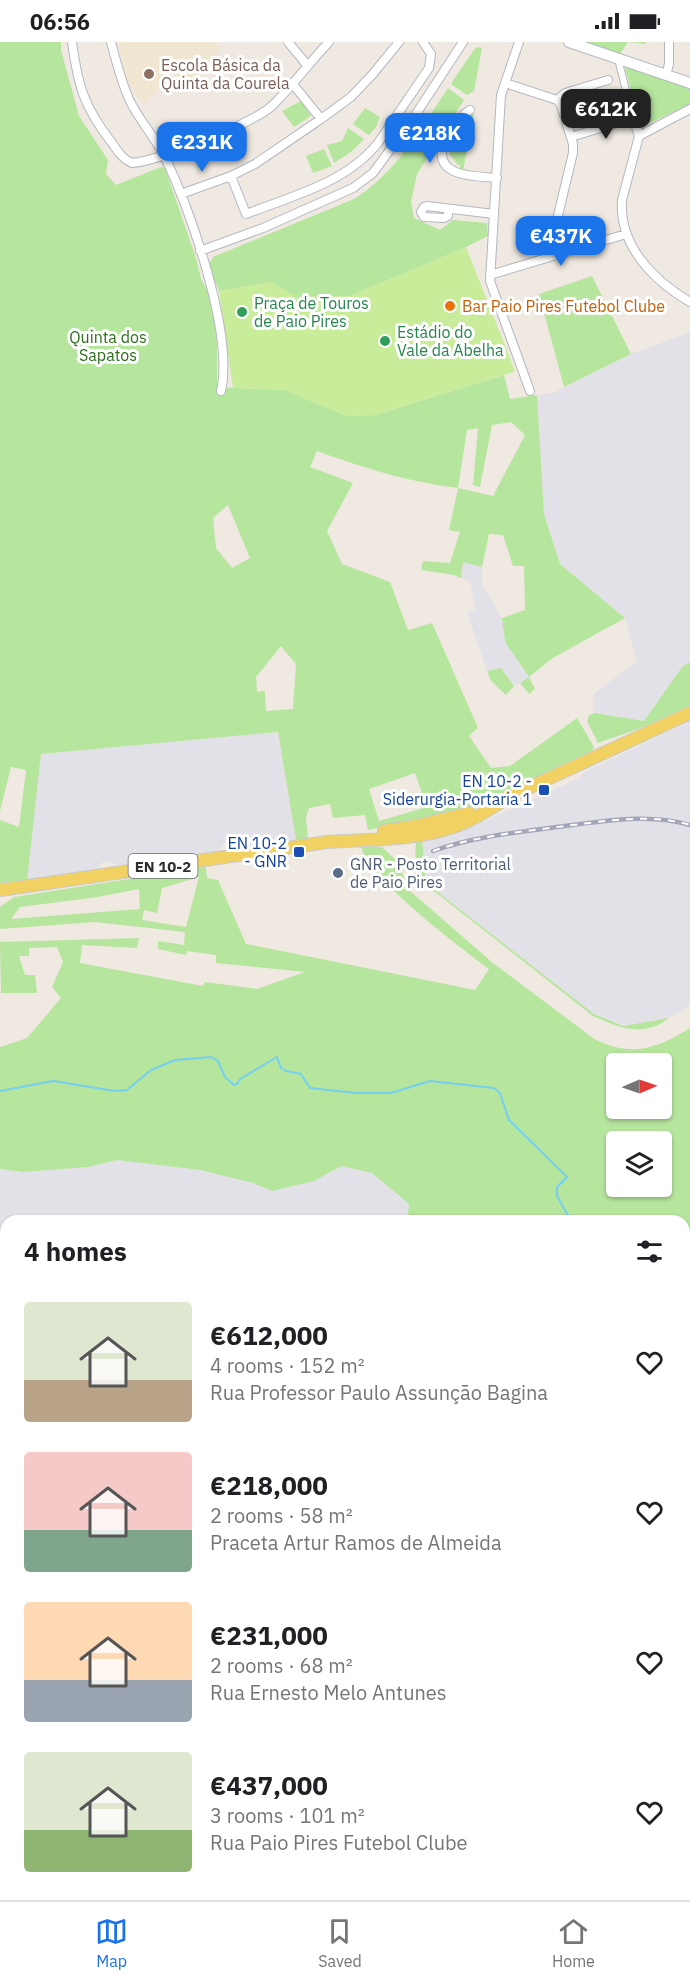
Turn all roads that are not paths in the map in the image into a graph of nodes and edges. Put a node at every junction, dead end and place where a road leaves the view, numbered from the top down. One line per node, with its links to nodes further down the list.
1 (72, 42): 25 (street)
2 (111, 42): 25 (street)
3 (288, 42): 12 (street)
4 (329, 42): 12 (street)
5 (399, 42): 22 (street)
6 (423, 42): 26 (street)
7 (463, 42): 32 (street)
8 (519, 42): 15 (street)
9 (569, 42): 11 (street)
10 (669, 42): 13 (street)
11 (618, 58): 13 (street); 21 (street)
12 (307, 65): 16 (street)
13 (666, 75): 17 (street)
14 (608, 80): 18 (street)
15 (505, 82): 18 (street); 27 (street)
16 (292, 83): 22 (street); 25 (street)
17 (690, 83)
18 (558, 100): 24 (street)
19 (690, 109): 23 (street)
20 (470, 110): 27 (street)
21 (633, 118): 23 (street); 24 (street)
22 (321, 119): 26 (street)
23 (639, 136): 31 (street)
24 (571, 137): 33 (street)
25 (164, 155): 28 (street)
26 (231, 176): 28 (street)
27 (497, 178): 30 (street)
28 (181, 194): 32 (street)
29 (448, 210): 30 (street)
30 (494, 214): 34 (street)
31 (626, 234): 33 (street); 35 (street)
32 (200, 251): 36 (street)
33 (548, 257): 34 (street)
34 (490, 274): 37 (street)
35 (690, 302)
36 (221, 391)
37 (530, 391)
38 (690, 712): 39 (main road, EN 10-2)
39 (0, 890)

